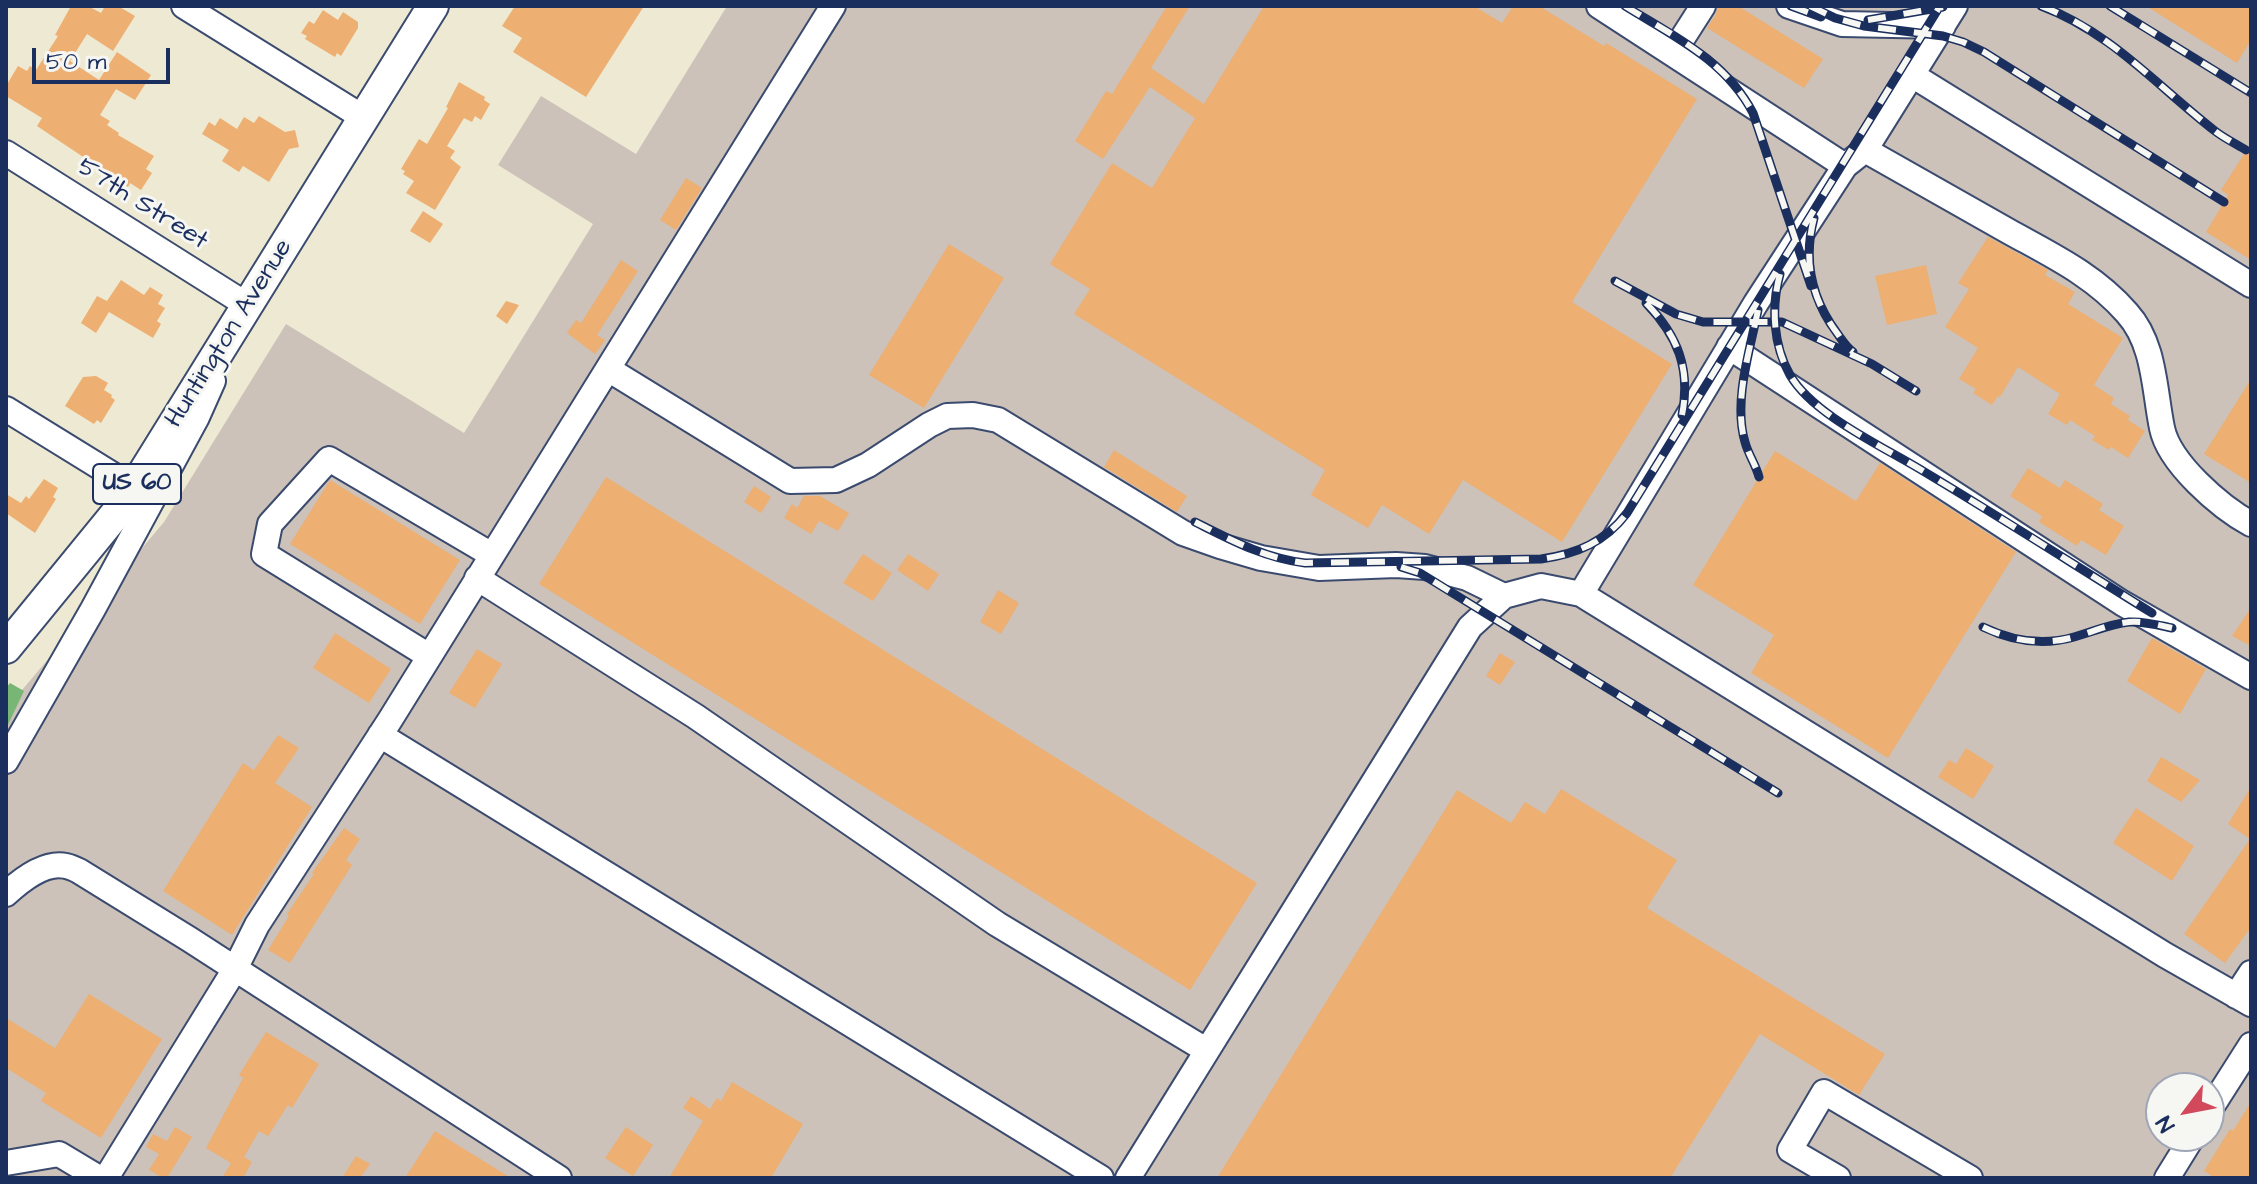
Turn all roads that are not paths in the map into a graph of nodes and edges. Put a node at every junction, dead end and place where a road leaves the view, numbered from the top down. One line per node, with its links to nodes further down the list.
1 (184, 6): 10 (street)
2 (433, 6): 10 (main road, Huntington Avenue / US 60)
3 (833, 6): 17 (street)
4 (1599, 6): 8 (street)
5 (1703, 6): 8 (street)
6 (1789, 6): 7 (street)
7 (1949, 16): 9 (street)
8 (1673, 53): 13 (street)
9 (1912, 75): 11 (street); 14 (street)
10 (364, 118): 15 (main road, Huntington Avenue / US 60)
11 (1865, 150): 13 (street); 20 (street)
12 (6, 153): 15 (street, 57th Street)
13 (1845, 166): 16 (street)
14 (2251, 285)
15 (247, 305): 19 (main road, Huntington Avenue / US 60); 29 (street)
16 (1729, 347): 23 (street); 27 (street)
17 (608, 369): 21 (street); 24 (street)
18 (6, 409): 19 (street)
19 (134, 488): 25 (main road, Huntington Avenue / US 60)
20 (2251, 524)
21 (492, 555): 22 (street); 26 (street)
22 (477, 578): 26 (street); 35 (street)
23 (1581, 594): 24 (street); 33 (street)
24 (1504, 596): 35 (street)
25 (6, 648)
26 (429, 656): 28 (street)
27 (2251, 677)
28 (380, 735): 31 (street); 42 (street)
29 (6, 761)
30 (6, 894): 31 (street)
31 (235, 969): 40 (street); 41 (street)
32 (2251, 973): 33 (street)
33 (2244, 1000)
34 (2251, 1045): 36 (street)
35 (1206, 1050): 43 (street)
36 (2225, 1086)
37 (2183, 1152): 46 (street)
38 (6, 1163): 39 (street)
39 (99, 1178)
40 (106, 1178)
41 (559, 1178)
42 (1101, 1178)
43 (1128, 1178)
44 (1838, 1178): 45 (street)
45 (1970, 1178)
46 (2167, 1178)

